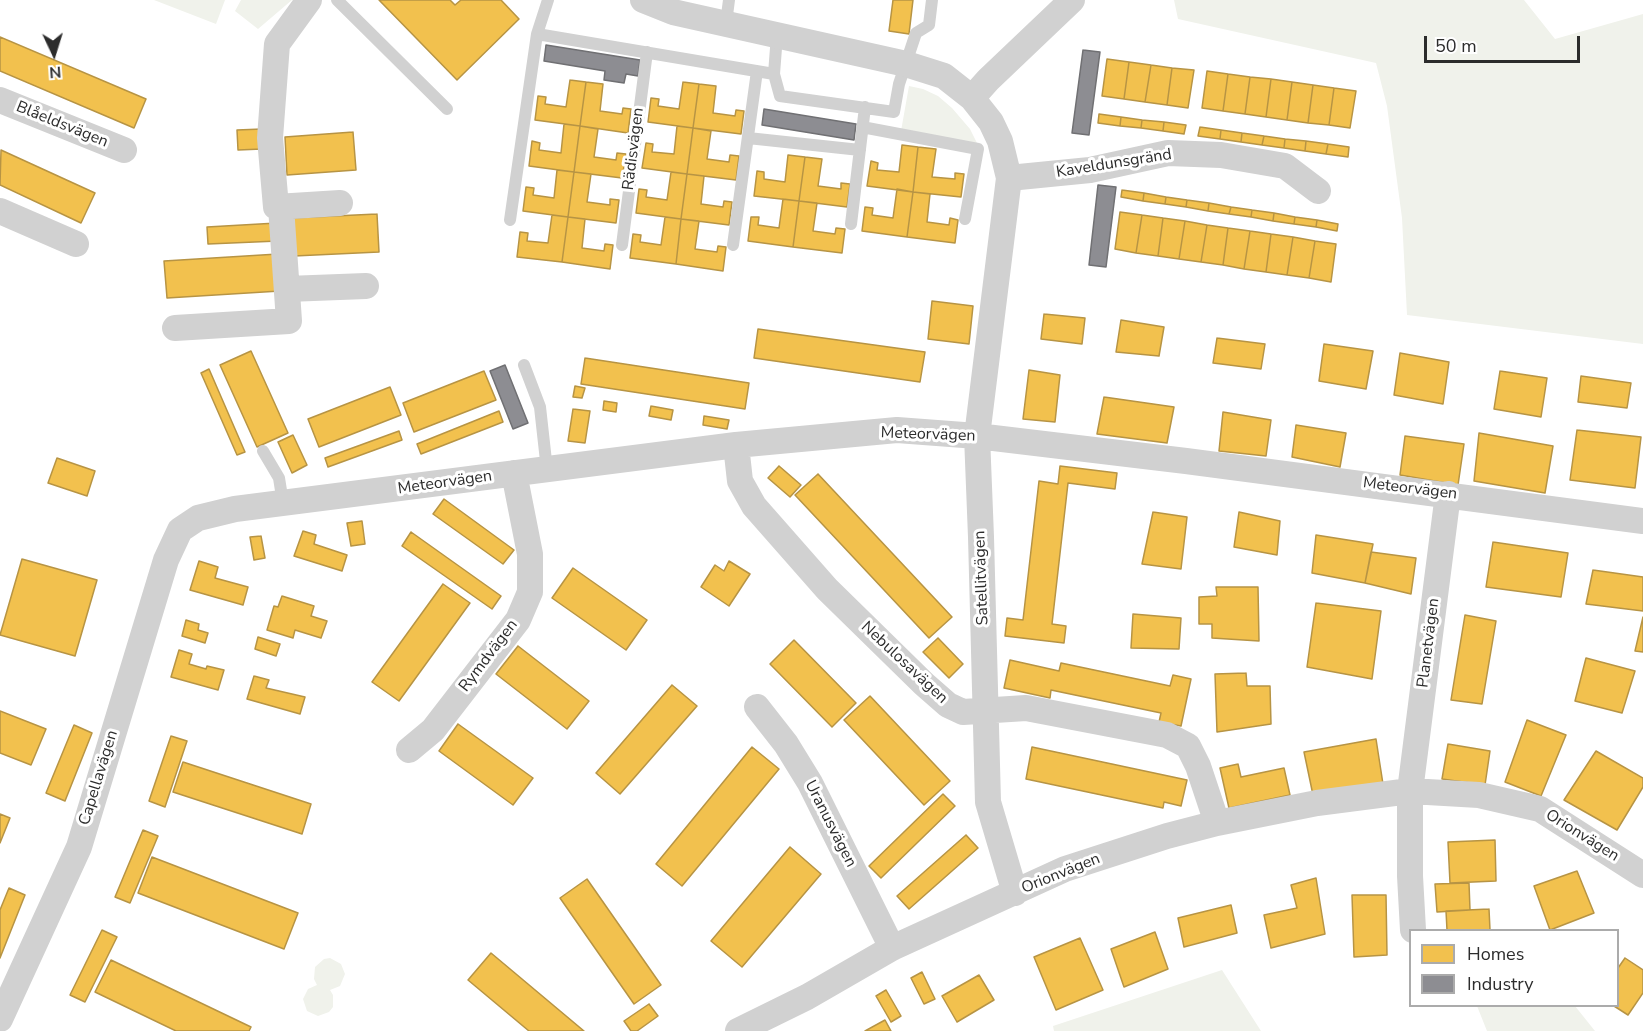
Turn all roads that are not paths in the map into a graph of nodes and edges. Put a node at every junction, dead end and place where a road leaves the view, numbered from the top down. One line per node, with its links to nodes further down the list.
1 (309, 0): 25 (street)
2 (337, 0): 17 (lane)
3 (548, 0): 8 (lane)
4 (643, 0): 7 (street)
5 (932, 0): 11 (lane)
6 (1072, 0): 14 (street)
7 (728, 12): 9 (street)
8 (537, 34): 10 (lane); 28 (lane)
9 (777, 35): 11 (street); 13 (lane)
10 (646, 52): 12 (lane); 31 (lane, Rädisvägen)
11 (906, 64): 14 (street); 16 (lane)
12 (757, 71): 13 (lane); 19 (lane)
13 (774, 74): 16 (lane)
14 (972, 98): 22 (street)
15 (0, 100): 20 (street, Blåeldsvägen)
16 (865, 107): 18 (lane)
17 (447, 109)
18 (862, 127): 21 (lane); 27 (lane)
19 (748, 138): 21 (lane); 32 (lane)
20 (124, 150)
21 (860, 150): 29 (lane)
22 (1009, 178): 23 (street, Kaveldunsgränd); 37 (street, Satellitvägen)
23 (1318, 191)
24 (339, 203): 25 (street)
25 (281, 207): 34 (street)
26 (0, 211): 30 (street)
27 (965, 219)
28 (510, 220)
29 (851, 224)
30 (76, 244)
31 (622, 245)
32 (733, 245)
33 (366, 286): 34 (street)
34 (287, 289): 35 (street)
35 (175, 328)
36 (524, 365): 40 (lane)
37 (976, 436): 38 (street, Meteorvägen); 42 (street, Meteorvägen); 47 (street, Satellitvägen)
38 (736, 445): 40 (street, Meteorvägen); 47 (street, Nebulosavägen)
39 (263, 451): 43 (lane)
40 (548, 470): 41 (street, Meteorvägen)
41 (514, 473): 43 (street, Meteorvägen); 48 (street, Rymdvägen)
42 (1448, 494): 44 (street, Meteorvägen); 49 (street, Planetvägen)
43 (283, 503): 45 (street, Meteorvägen)
44 (1643, 521)
45 (180, 530): 55 (street, Capellavägen)
46 (757, 707): 54 (street, Uranusvägen)
47 (986, 711): 50 (street, Nebulosavägen); 52 (street, Satellitvägen)
48 (409, 750)
49 (1410, 791): 50 (street, Orionvägen); 51 (street, Orionvägen); 53 (street)
50 (1217, 823): 52 (street, Orionvägen)
51 (1643, 875)
52 (1015, 893): 54 (street, Orionvägen)
53 (1413, 929)
54 (892, 948): 56 (street, Orionvägen)
55 (0, 1019)
56 (738, 1031)

